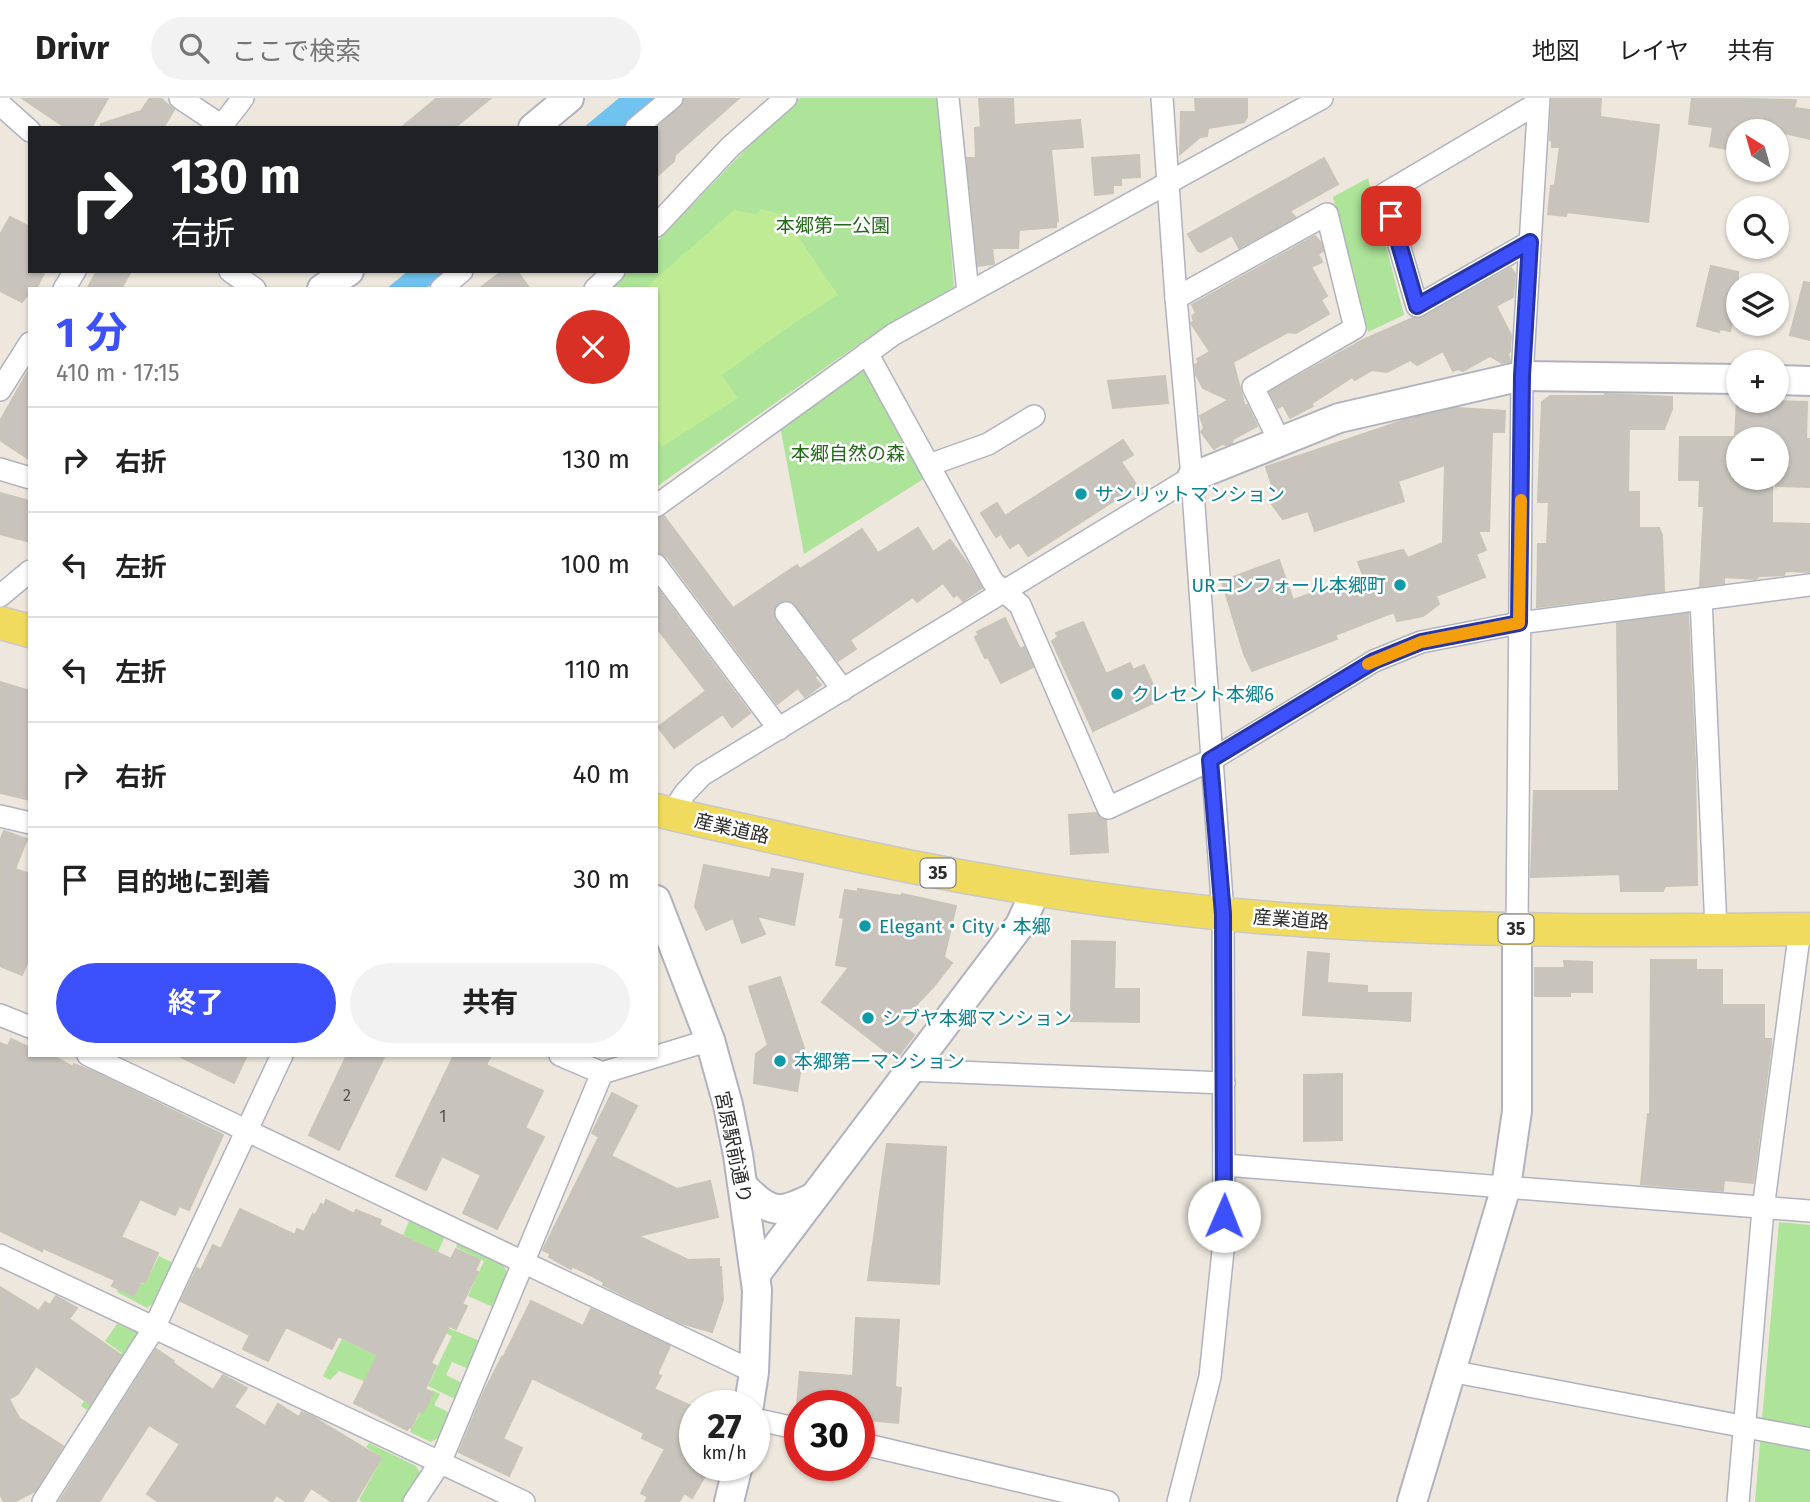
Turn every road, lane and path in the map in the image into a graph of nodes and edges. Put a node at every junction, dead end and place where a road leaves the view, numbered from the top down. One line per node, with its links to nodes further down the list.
1 (180, 98): 12 (street)
2 (243, 98): 13 (street)
3 (569, 98): 14 (street)
4 (672, 98): 15 (street)
5 (786, 98): 18 (street)
6 (948, 98): 28 (street)
7 (1162, 98): 17 (street)
8 (1322, 98): 17 (street)
9 (1539, 101): 19 (street); 19 (street)
10 (0, 104): 16 (street)
11 (0, 123): 16 (street)
12 (220, 126)
13 (222, 126)
14 (535, 126)
15 (638, 126)
16 (28, 130)
17 (1169, 183): 28 (street); 29 (street)
18 (658, 224)
19 (1530, 242): 32 (street)
20 (233, 273): 24 (street)
21 (346, 273): 25 (street)
22 (460, 273): 26 (street)
23 (612, 273): 27 (street)
24 (252, 287)
25 (325, 287)
26 (443, 287)
27 (597, 287)
28 (968, 293): 31 (street)
29 (1176, 298): 38 (street); 42 (street)
30 (28, 346): 36 (street)
31 (867, 353): 39 (street); 43 (street)
32 (1522, 376): 33 (street); 38 (street); 51 (street)
33 (1726, 379)
34 (1789, 381): 35 (street)
35 (1810, 382)
36 (0, 390)
37 (1034, 416): 39 (street)
38 (1280, 442): 42 (street)
39 (929, 465): 47 (street)
40 (0, 469): 41 (street)
41 (28, 477)
42 (1192, 478): 47 (street); 54 (street)
43 (658, 504)
44 (658, 568): 53 (street)
45 (28, 573): 48 (street)
46 (1810, 585): 49 (street)
47 (1006, 593): 52 (street); 54 (street)
48 (0, 596)
49 (1701, 599): 51 (street); 62 (street)
50 (786, 613): 52 (street)
51 (1519, 623): 54 (street); 61 (street)
52 (843, 690): 53 (street)
53 (779, 729): 55 (street)
54 (1210, 760): 60 (street)
55 (664, 812): 58 (main road, 産業道路 / 35)
56 (0, 816): 57 (street)
57 (28, 823)
58 (1036, 890): 60 (main road, 産業道路 / 35); 72 (street)
59 (658, 905): 66 (street, 宮原駅前通り)
60 (1223, 914): 61 (main road, 産業道路 / 35); 74 (street)
61 (1517, 929): 62 (main road, 産業道路 / 35); 78 (street)
62 (1716, 929): 63 (main road, 産業道路 / 35)
63 (1805, 929): 80 (street)
64 (0, 1015): 65 (street)
65 (28, 1026)
66 (709, 1040): 67 (street); 77 (street, 宮原駅前通り)
67 (658, 1056)
68 (92, 1057): 75 (street)
69 (281, 1057): 75 (street)
70 (565, 1057): 73 (street)
71 (654, 1057): 73 (street)
72 (909, 1070): 74 (street); 79 (street)
73 (602, 1073): 83 (street)
74 (1224, 1083): 76 (street)
75 (246, 1131): 83 (street); 85 (street)
76 (1225, 1165): 78 (street); 99 (street)
77 (744, 1187): 79 (street); 84 (street, 宮原駅前通り)
78 (1506, 1187): 80 (street); 86 (street)
79 (814, 1196): 84 (street)
80 (1763, 1209): 81 (street); 89 (street)
81 (1810, 1211)
82 (0, 1255): 85 (street)
83 (523, 1263): 87 (street); 92 (street)
84 (756, 1274): 87 (street, 宮原駅前通り)
85 (154, 1328): 92 (street); 94 (street)
86 (1450, 1371): 89 (street); 100 (street)
87 (754, 1372): 88 (street, 宮原駅前通り)
88 (751, 1390)
89 (1745, 1427): 90 (street); 101 (street)
90 (1810, 1439)
91 (875, 1447): 98 (street)
92 (440, 1463): 95 (street); 96 (street)
93 (734, 1481): 97 (street)
94 (43, 1502)
95 (414, 1502)
96 (524, 1502)
97 (729, 1502)
98 (1108, 1502)
99 (1178, 1502)
100 (1412, 1502)
101 (1738, 1502)

